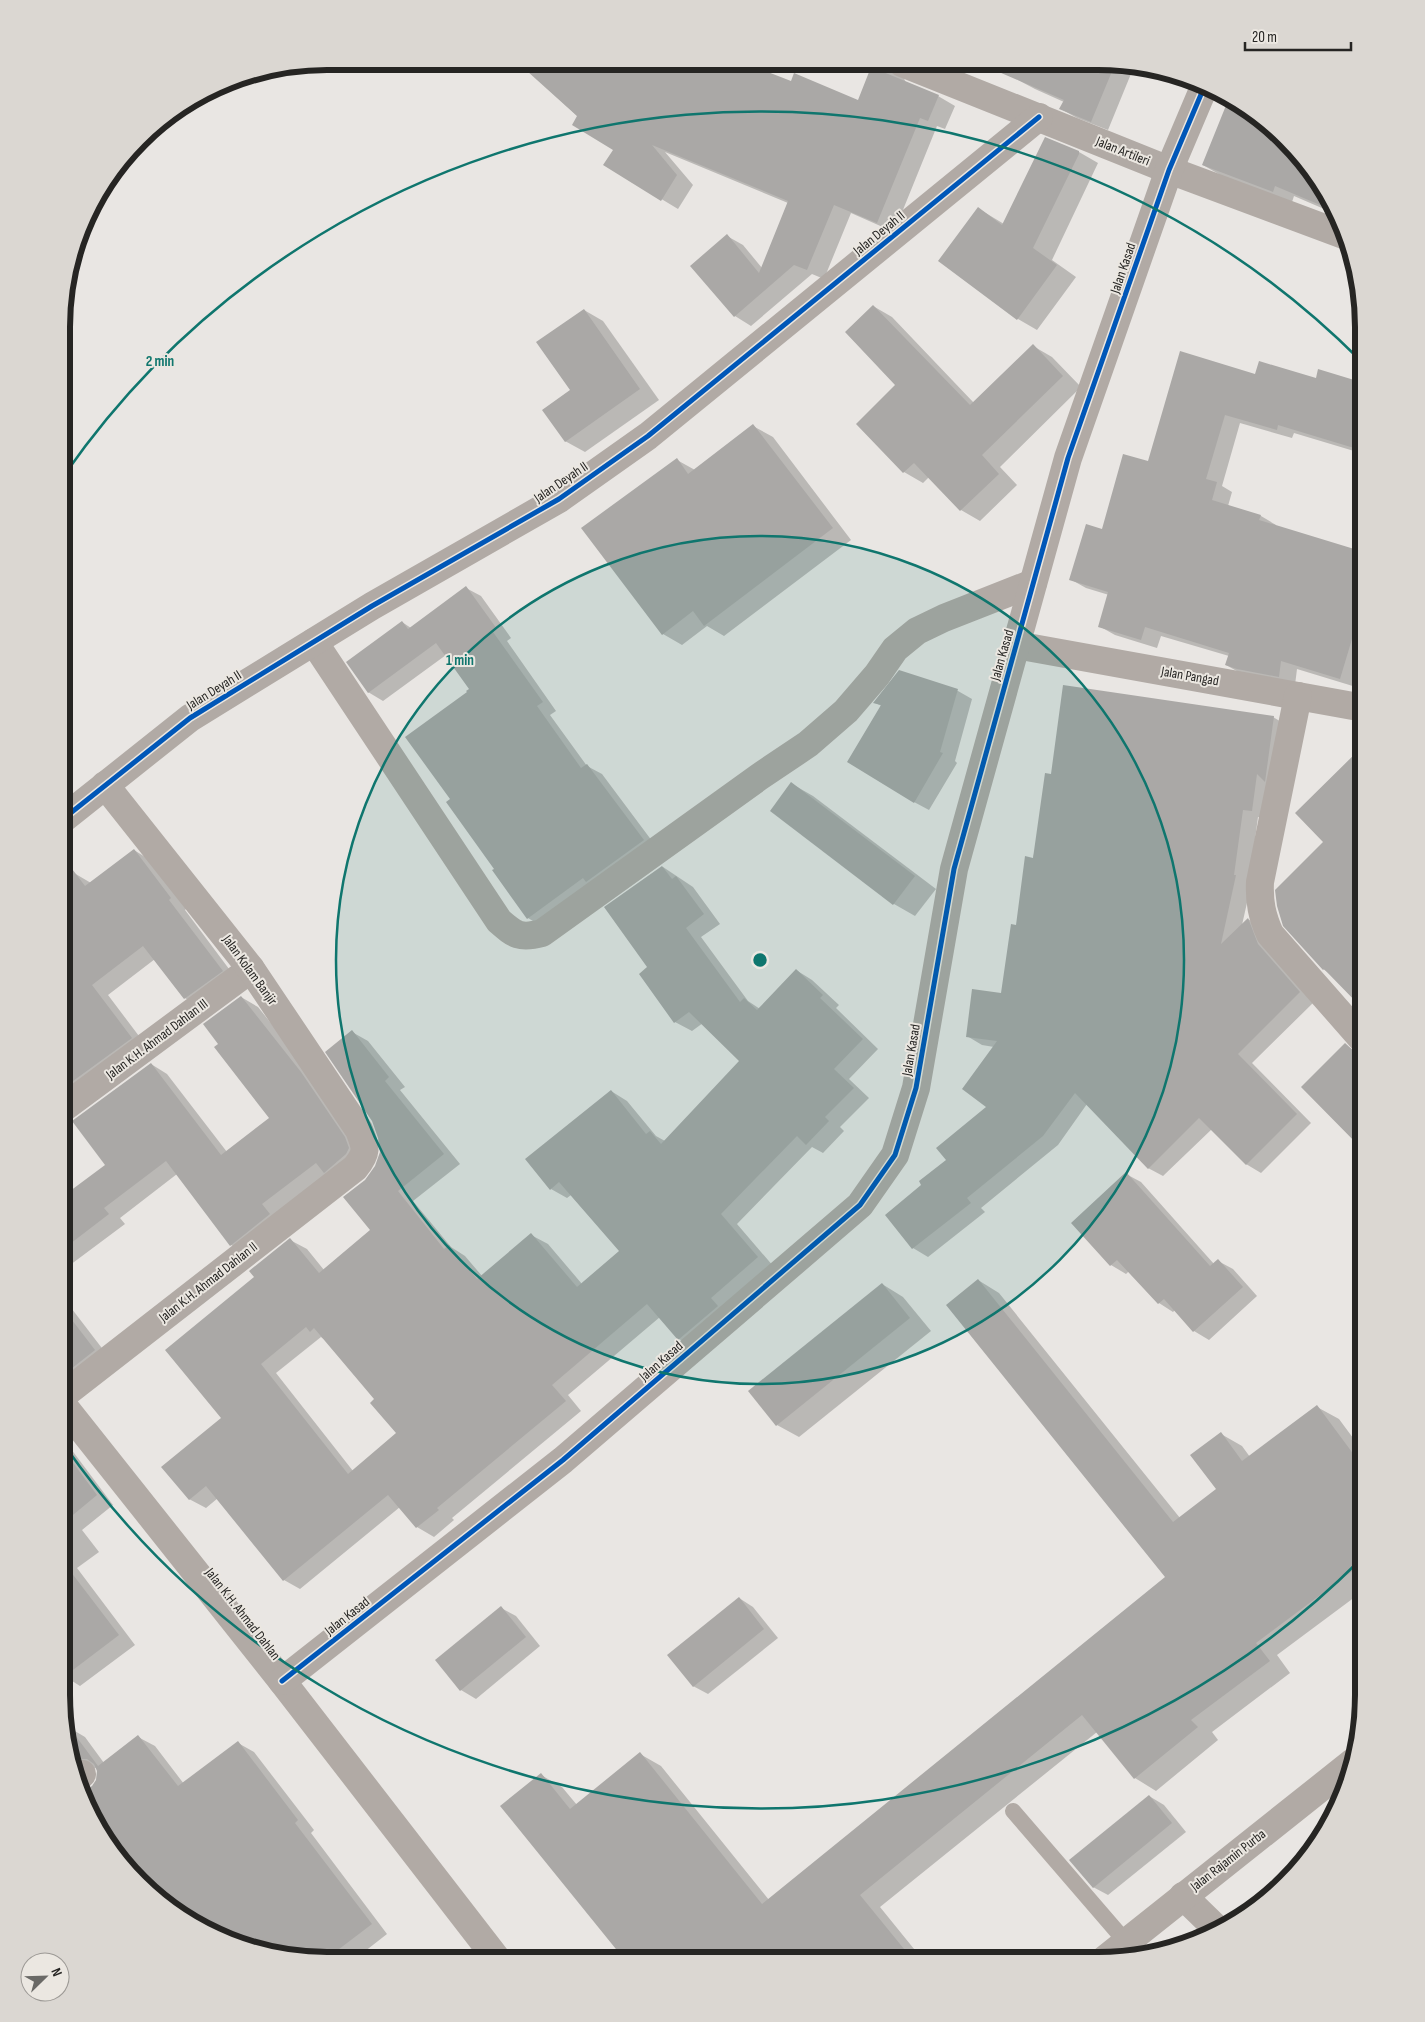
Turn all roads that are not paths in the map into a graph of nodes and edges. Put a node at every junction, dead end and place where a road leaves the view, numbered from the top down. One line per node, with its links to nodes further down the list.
1 (920, 70): 3 (street, Jalan Artileri)
2 (1202, 93): 4 (street, Jalan Kasad)
3 (1039, 117): 4 (street, Jalan Artileri); 7 (street, Jalan Deyah II)
4 (1169, 170): 5 (street, Jalan Artileri); 6 (street, Jalan Kasad)
5 (1336, 232)
6 (1034, 583): 7 (street); 8 (street, Jalan Kasad)
7 (314, 642): 11 (street, Jalan Deyah II)
8 (1016, 645): 9 (street, Jalan Pangad); 19 (street, Jalan Kasad)
9 (1298, 696): 10 (street, Jalan Pangad); 14 (street)
10 (1355, 710)
11 (105, 785): 12 (street, Jalan Deyah II); 13 (street, Jalan Kolam Banjir)
12 (70, 813)
13 (251, 968): 15 (street, Jalan K.H. Ahmad Dahlan III); 16 (street, Jalan Kolam Banjir)
14 (1355, 1030)
15 (70, 1103)
16 (355, 1168): 17 (street, Jalan K.H. Ahmad Dahlan II)
17 (70, 1390)
18 (70, 1414): 19 (street, Jalan K.H. Ahmad Dahlan)
19 (282, 1681): 26 (street, Jalan K.H. Ahmad Dahlan)
20 (1344, 1769): 22 (street, Jalan Rajamin Purba)
21 (1013, 1811): 24 (lane)
22 (1183, 1896): 23 (street); 24 (street, Jalan Rajamin Purba)
23 (1213, 1925)
24 (1126, 1942): 25 (street, Jalan Rajamin Purba)
25 (1115, 1951)
26 (492, 1952)

